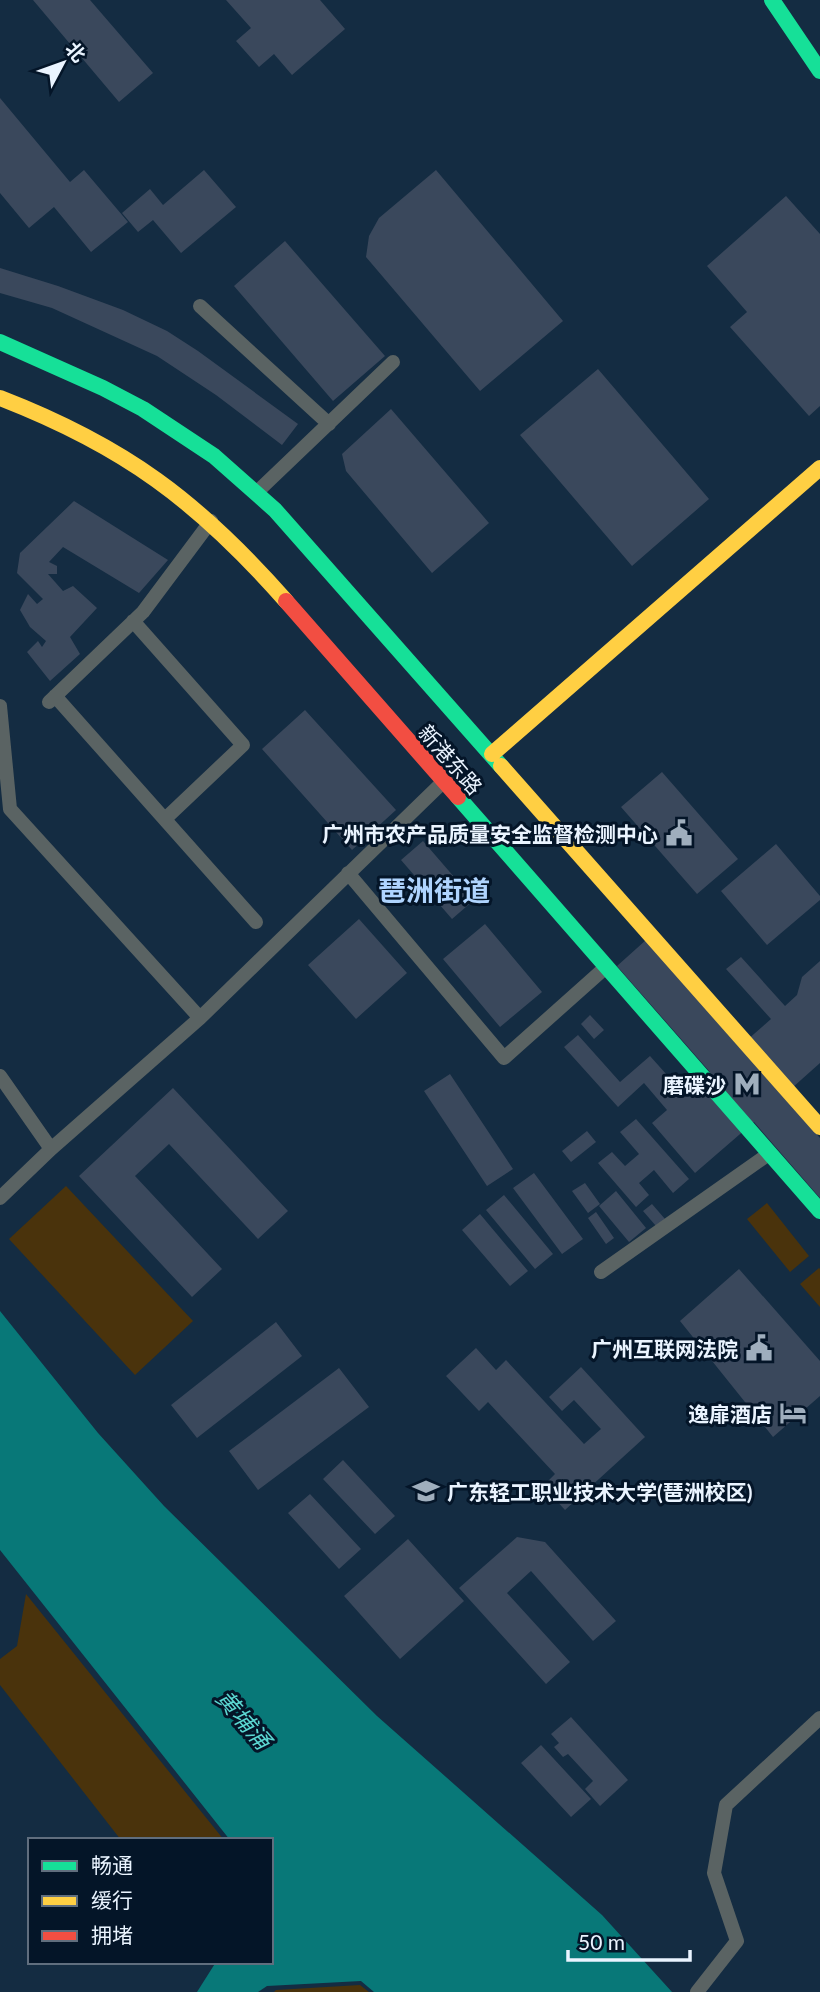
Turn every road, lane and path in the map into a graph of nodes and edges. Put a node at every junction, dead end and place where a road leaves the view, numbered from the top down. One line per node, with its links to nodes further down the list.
1 (775, 6): 2 (main road)
2 (820, 71)
3 (200, 306): 7 (street)
4 (0, 342): 9 (main road, 新港东路)
5 (393, 362): 7 (street)
6 (0, 398): 10 (main road, 新港东路)
7 (328, 424): 9 (street)
8 (820, 468): 13 (main road)
9 (257, 492): 13 (main road, 新港东路)
10 (211, 521): 11 (street); 14 (main road, 新港东路)
11 (133, 621): 16 (street); 16 (street)
12 (0, 706): 15 (street)
13 (492, 754): 22 (main road, 新港东路)
14 (443, 782): 17 (street); 19 (main road, 新港东路)
15 (5, 804): 20 (street)
16 (165, 819): 18 (street)
17 (348, 873): 19 (street); 20 (street)
18 (256, 922)
19 (606, 967): 24 (main road, 新港东路)
20 (200, 1018): 23 (street)
21 (0, 1076): 23 (street)
22 (820, 1127)
23 (51, 1149): 25 (street)
24 (770, 1153): 26 (main road, 新港东路); 27 (street)
25 (0, 1198)
26 (820, 1211)
27 (601, 1272)
28 (820, 1718): 29 (street)
29 (697, 1992)

